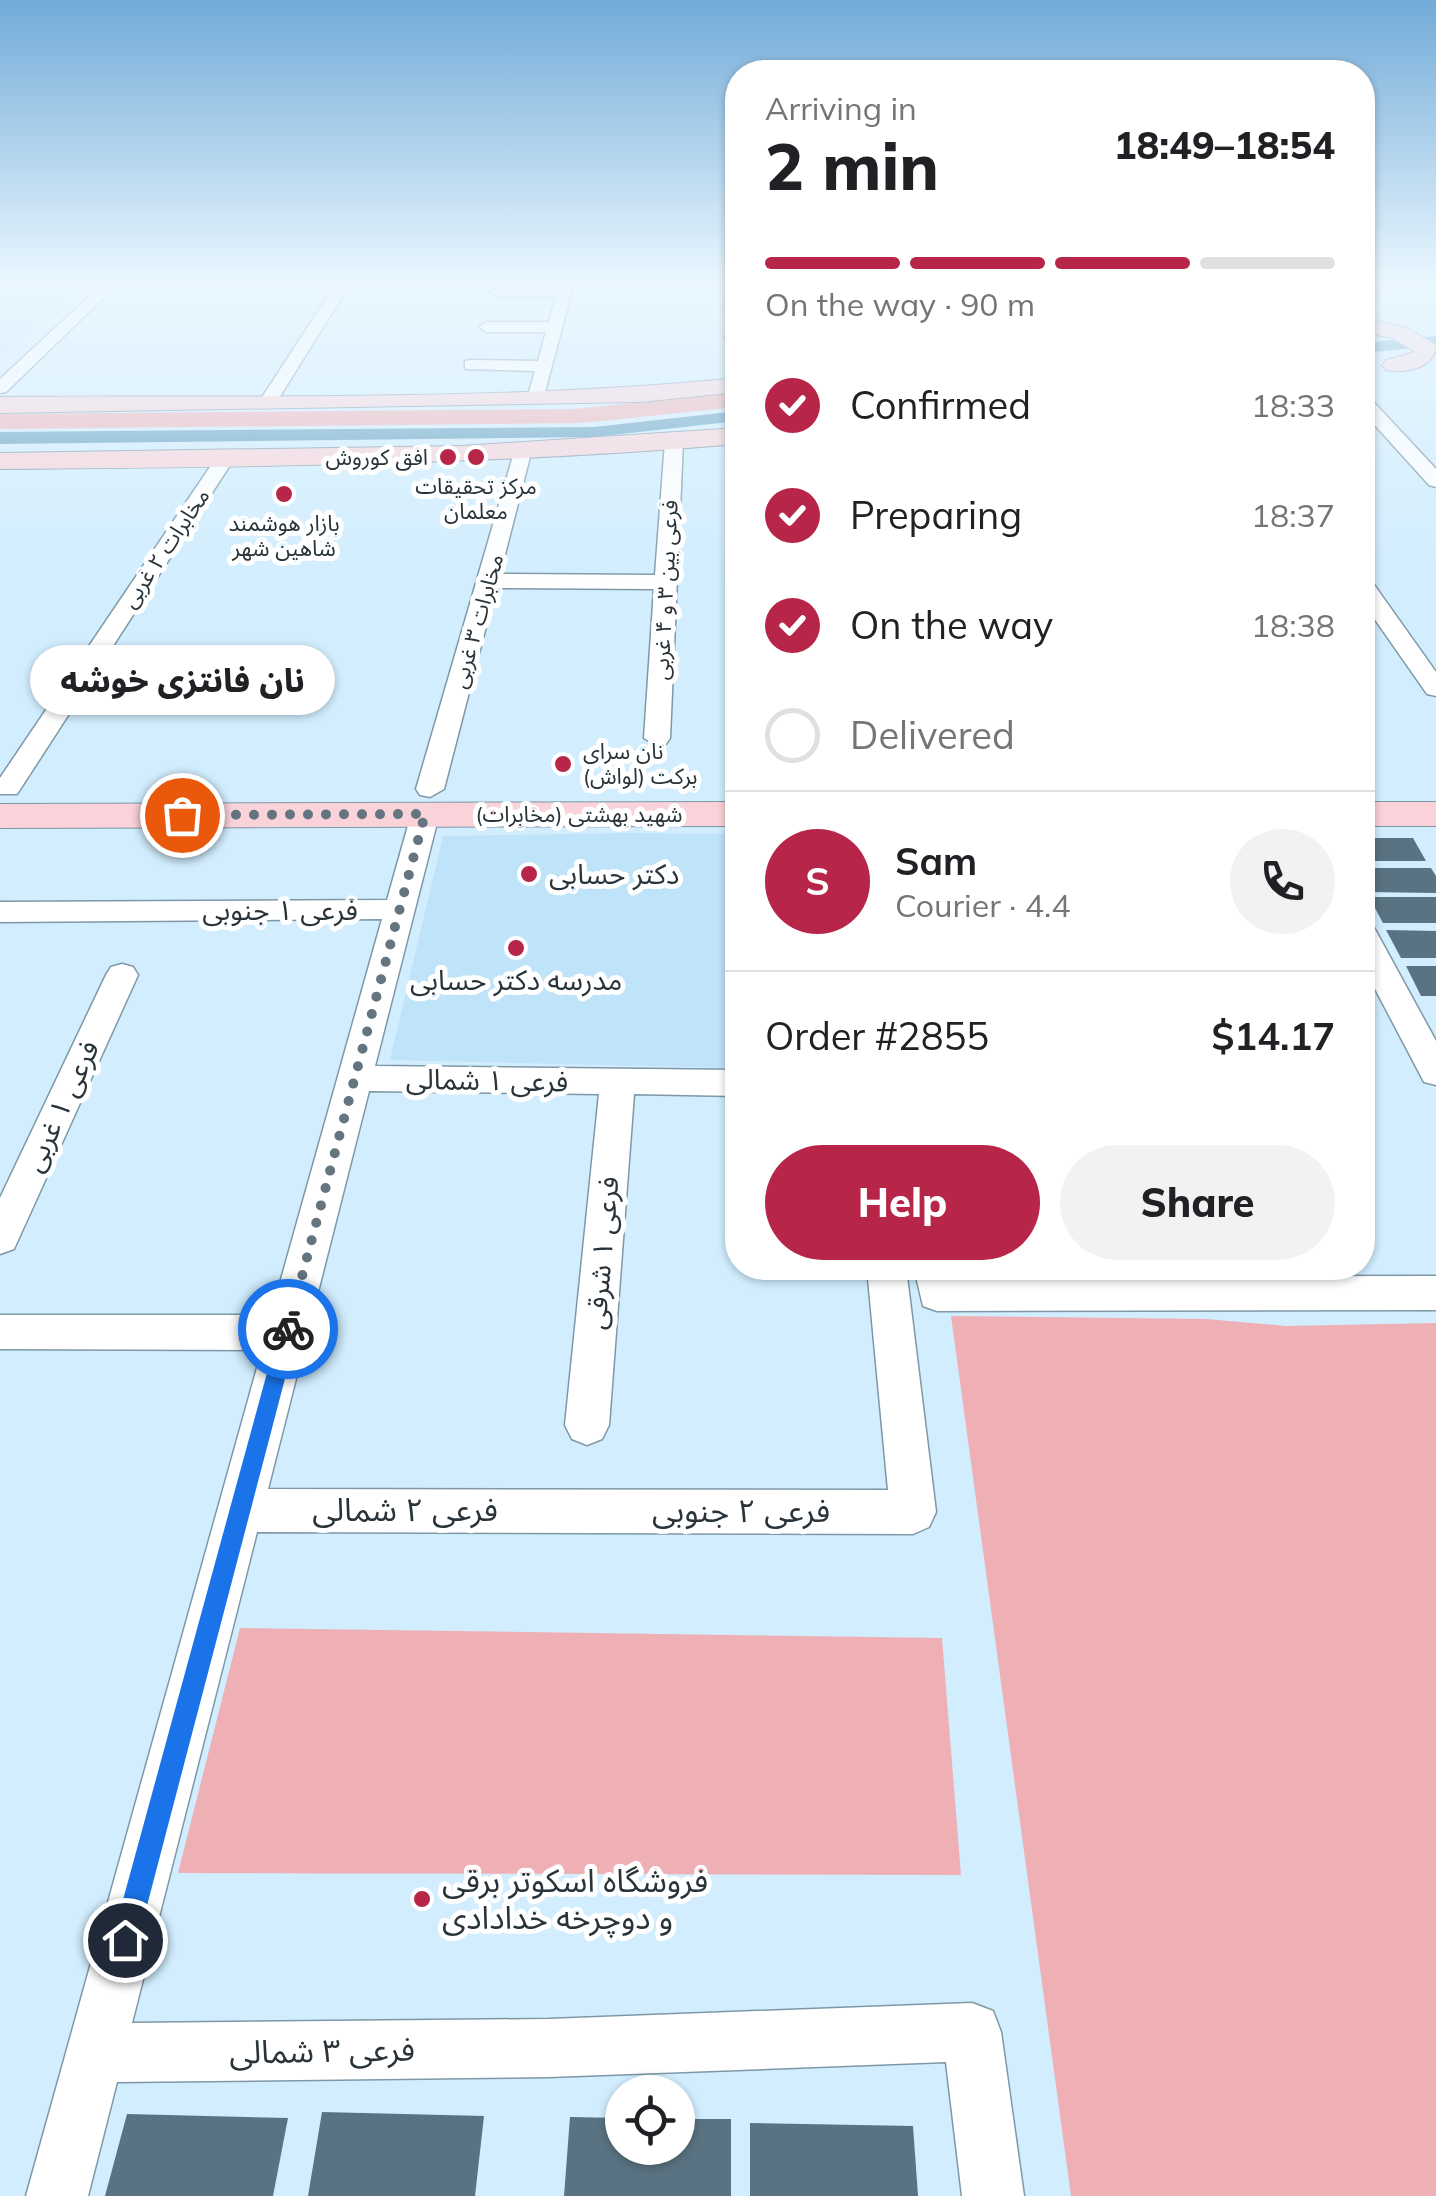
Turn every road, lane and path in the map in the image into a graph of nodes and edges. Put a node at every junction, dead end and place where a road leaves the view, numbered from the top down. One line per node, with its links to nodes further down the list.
1 (281, 381): 5 (street)
2 (541, 381): 4 (street)
3 (725, 386): 4 (main road)
4 (536, 399): 5 (main road)
5 (268, 402): 6 (main road)
6 (0, 406)
7 (1375, 414): 9 (street)
8 (725, 437): 10 (main road)
9 (1400, 441): 11 (street); 15 (street)
10 (674, 442): 12 (main road); 17 (street, فرعی بین ۳ و ۴ غربی)
11 (1436, 442)
12 (522, 453): 13 (main road); 16 (street, مخابرات ۳ غربی)
13 (225, 459): 14 (main road); 26 (street, مخابرات ۲ غربی)
14 (0, 461)
15 (1436, 481)
16 (488, 581): 17 (street); 27 (street, مخابرات ۳ غربی)
17 (666, 582): 22 (street, فرعی بین ۳ و ۴ غربی)
18 (1375, 603): 19 (street)
19 (1404, 644): 20 (street); 21 (street)
20 (1436, 644)
21 (1436, 689)
22 (657, 738)
23 (725, 790): 27 (main road, شهید بهشتی (مخابرات))
24 (1375, 790): 25 (main road)
25 (1436, 790)
26 (2, 797): 27 (main road, شهید بهشتی (مخابرات))
27 (428, 802): 28 (main road, شهید بهشتی (مخابرات)); 31 (street, مخابرات ۳ غربی)
28 (725, 813)
29 (1375, 814): 30 (main road)
30 (1436, 814)
31 (400, 909): 32 (street, فرعی ۱ جنوبی); 36 (street, مخابرات ۳ غربی)
32 (0, 912)
33 (1375, 958): 35 (street)
34 (122, 975): 39 (street, فرعی ۱ غربی)
35 (1436, 1073)
36 (356, 1078): 37 (street, فرعی ۱ شمالی); 44 (street, مخابرات ۳ غربی)
37 (618, 1081): 38 (street); 45 (street, فرعی ۱ شرقی)
38 (725, 1083)
39 (0, 1238)
40 (888, 1280): 47 (street, فرعی ۲ جنوبی)
41 (935, 1280): 42 (street)
42 (1436, 1293)
43 (0, 1332): 44 (street)
44 (287, 1333): 46 (street, مخابرات ۳ غربی)
45 (587, 1425)
46 (241, 1510): 47 (street, فرعی ۲ شمالی); 48 (street, مخابرات ۳ غربی)
47 (568, 1510)
48 (95, 2053): 49 (street, مخابرات ۳ غربی); 50 (street, فرعی ۳ شمالی)
49 (57, 2196)
50 (993, 2196)

